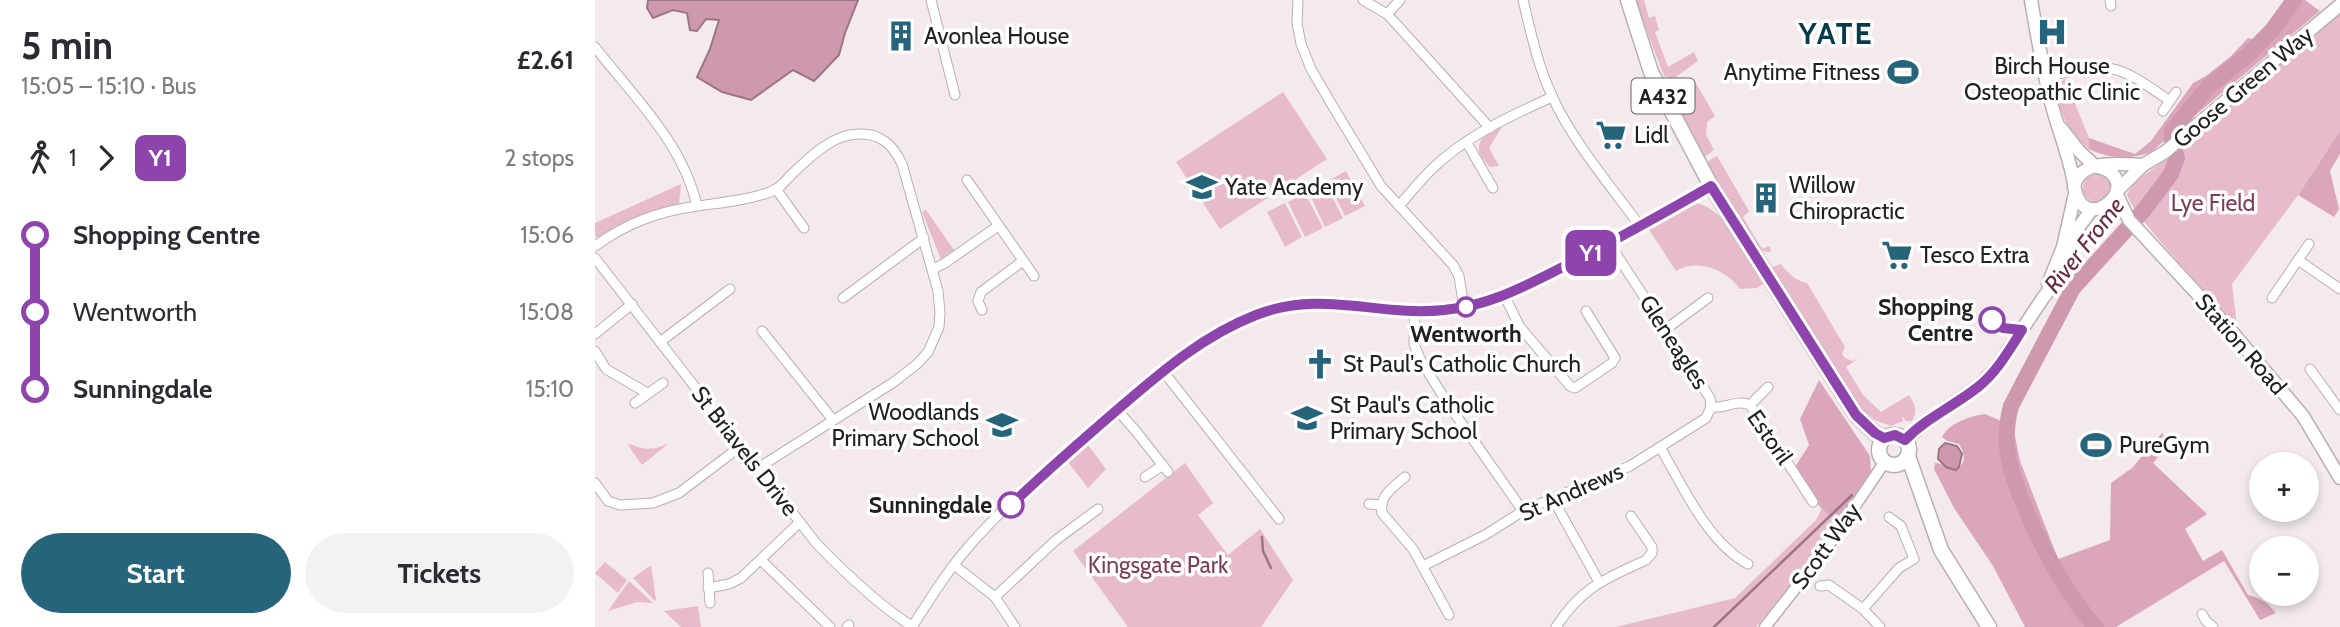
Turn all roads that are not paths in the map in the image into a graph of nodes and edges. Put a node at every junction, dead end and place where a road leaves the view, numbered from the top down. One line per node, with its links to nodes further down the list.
1 (931, 0): 13 (street)
2 (1298, 0): 29 (street)
3 (1363, 0): 9 (street)
4 (1400, 0): 9 (street)
5 (1523, 0): 14 (street)
6 (1628, 0): 23 (main road, A432)
7 (2032, 0): 11 (main road)
8 (2340, 5): 20 (main road, Goose Green Way)
9 (1387, 14): 18 (street)
10 (595, 47): 28 (street)
11 (2045, 77): 15 (street); 17 (main road)
12 (2176, 92): 15 (street)
13 (955, 95)
14 (1552, 97): 18 (street); 33 (street)
15 (2170, 101): 16 (street)
16 (2163, 111)
17 (2057, 122): 21 (main road); 26 (main road)
18 (1490, 128): 19 (street)
19 (1467, 143): 24 (street); 29 (street)
20 (2143, 165): 21 (main road, Goose Green Way); 27 (main road, Goose Green Way)
21 (2097, 167): 26 (main road); 27 (main road)
22 (967, 180): 32 (street)
23 (1711, 186): 33 (street); 72 (main road, A432)
24 (1493, 188)
25 (776, 189): 28 (street); 34 (street); 35 (street)
26 (2075, 191): 30 (main road); 49 (main road)
27 (2117, 192): 30 (main road); 31 (main road, Station Road)
28 (697, 206): 38 (street)
29 (1399, 206): 52 (street)
30 (2095, 209): 31 (main road, Station Road); 49 (main road)
31 (2129, 220): 81 (main road, Station Road)
32 (998, 226): 41 (street); 42 (street)
33 (1640, 226): 36 (street)
34 (804, 229)
35 (924, 238): 42 (street); 47 (street)
36 (1609, 243): 46 (street); 56 (street, Gleneagles)
37 (2309, 244): 40 (street)
38 (595, 246)
39 (595, 258): 51 (street, St Briavels Drive)
40 (2298, 260): 45 (street); 50 (street)
41 (1023, 261): 43 (street); 53 (street)
42 (933, 269): 71 (street)
43 (1034, 276)
44 (730, 289): 59 (street)
45 (2340, 289)
46 (1505, 296): 52 (street); 54 (street)
47 (843, 298)
48 (1708, 298): 56 (street)
49 (2043, 298): 73 (main road)
50 (2272, 298)
51 (632, 304): 58 (street); 59 (street, St Briavels Drive)
52 (1464, 308): 55 (street)
53 (982, 310)
54 (1586, 311)
55 (1415, 312): 62 (street); 89 (street)
56 (1666, 329): 68 (street, Gleneagles)
57 (762, 331): 71 (street)
58 (595, 334)
59 (660, 342): 74 (street, St Briavels Drive)
60 (595, 351): 65 (street)
61 (2310, 369): 70 (street)
62 (1163, 371): 69 (street); 92 (street)
63 (663, 383): 65 (street)
64 (1768, 387): 67 (street)
65 (647, 393): 66 (street)
66 (635, 403)
67 (1749, 405): 68 (street, Estoril); 85 (street, Estoril)
68 (1711, 407): 75 (street, St Andrews)
69 (1117, 410): 79 (street); 96 (street)
70 (2340, 410)
71 (833, 420): 78 (street)
72 (1884, 438): 73 (main road); 77 (main road)
73 (1905, 440): 76 (main road)
74 (741, 446): 78 (street, St Briavels Drive); 82 (street)
75 (1660, 447): 84 (street, St Andrews); 95 (street)
76 (1908, 456): 77 (main road); 83 (main road)
77 (1890, 464): 83 (main road); 111 (street, Scott Way)
78 (758, 468): 93 (street, St Briavels Drive)
79 (1145, 477)
80 (1405, 477): 87 (street)
81 (2340, 477)
82 (595, 483)
83 (1917, 484): 113 (main road)
84 (1553, 499): 89 (street, St Andrews); 99 (street)
85 (1813, 502)
86 (1369, 503): 87 (street)
87 (1381, 505): 97 (street)
88 (1098, 509): 102 (street)
89 (1523, 511): 97 (street, St Andrews)
90 (1631, 516): 99 (street)
91 (1889, 517): 104 (street)
92 (1279, 519)
93 (800, 522): 94 (street); 108 (street, St Briavels Drive)
94 (761, 560): 101 (street); 107 (street)
95 (1748, 564)
96 (954, 565): 102 (street); 108 (street)
97 (1423, 566): 105 (street)
98 (708, 573): 101 (street)
99 (1598, 582): 110 (street)
100 (1820, 586): 104 (street)
101 (708, 588): 103 (street)
102 (995, 597): 109 (street)
103 (710, 603)
104 (1863, 609): 112 (street)
105 (1449, 615)
106 (2207, 621): 114 (street)
107 (829, 627)
108 (912, 627)
109 (1015, 627)
110 (1556, 627)
111 (1765, 627)
112 (1880, 627)
113 (1989, 627)
114 (2195, 627)

